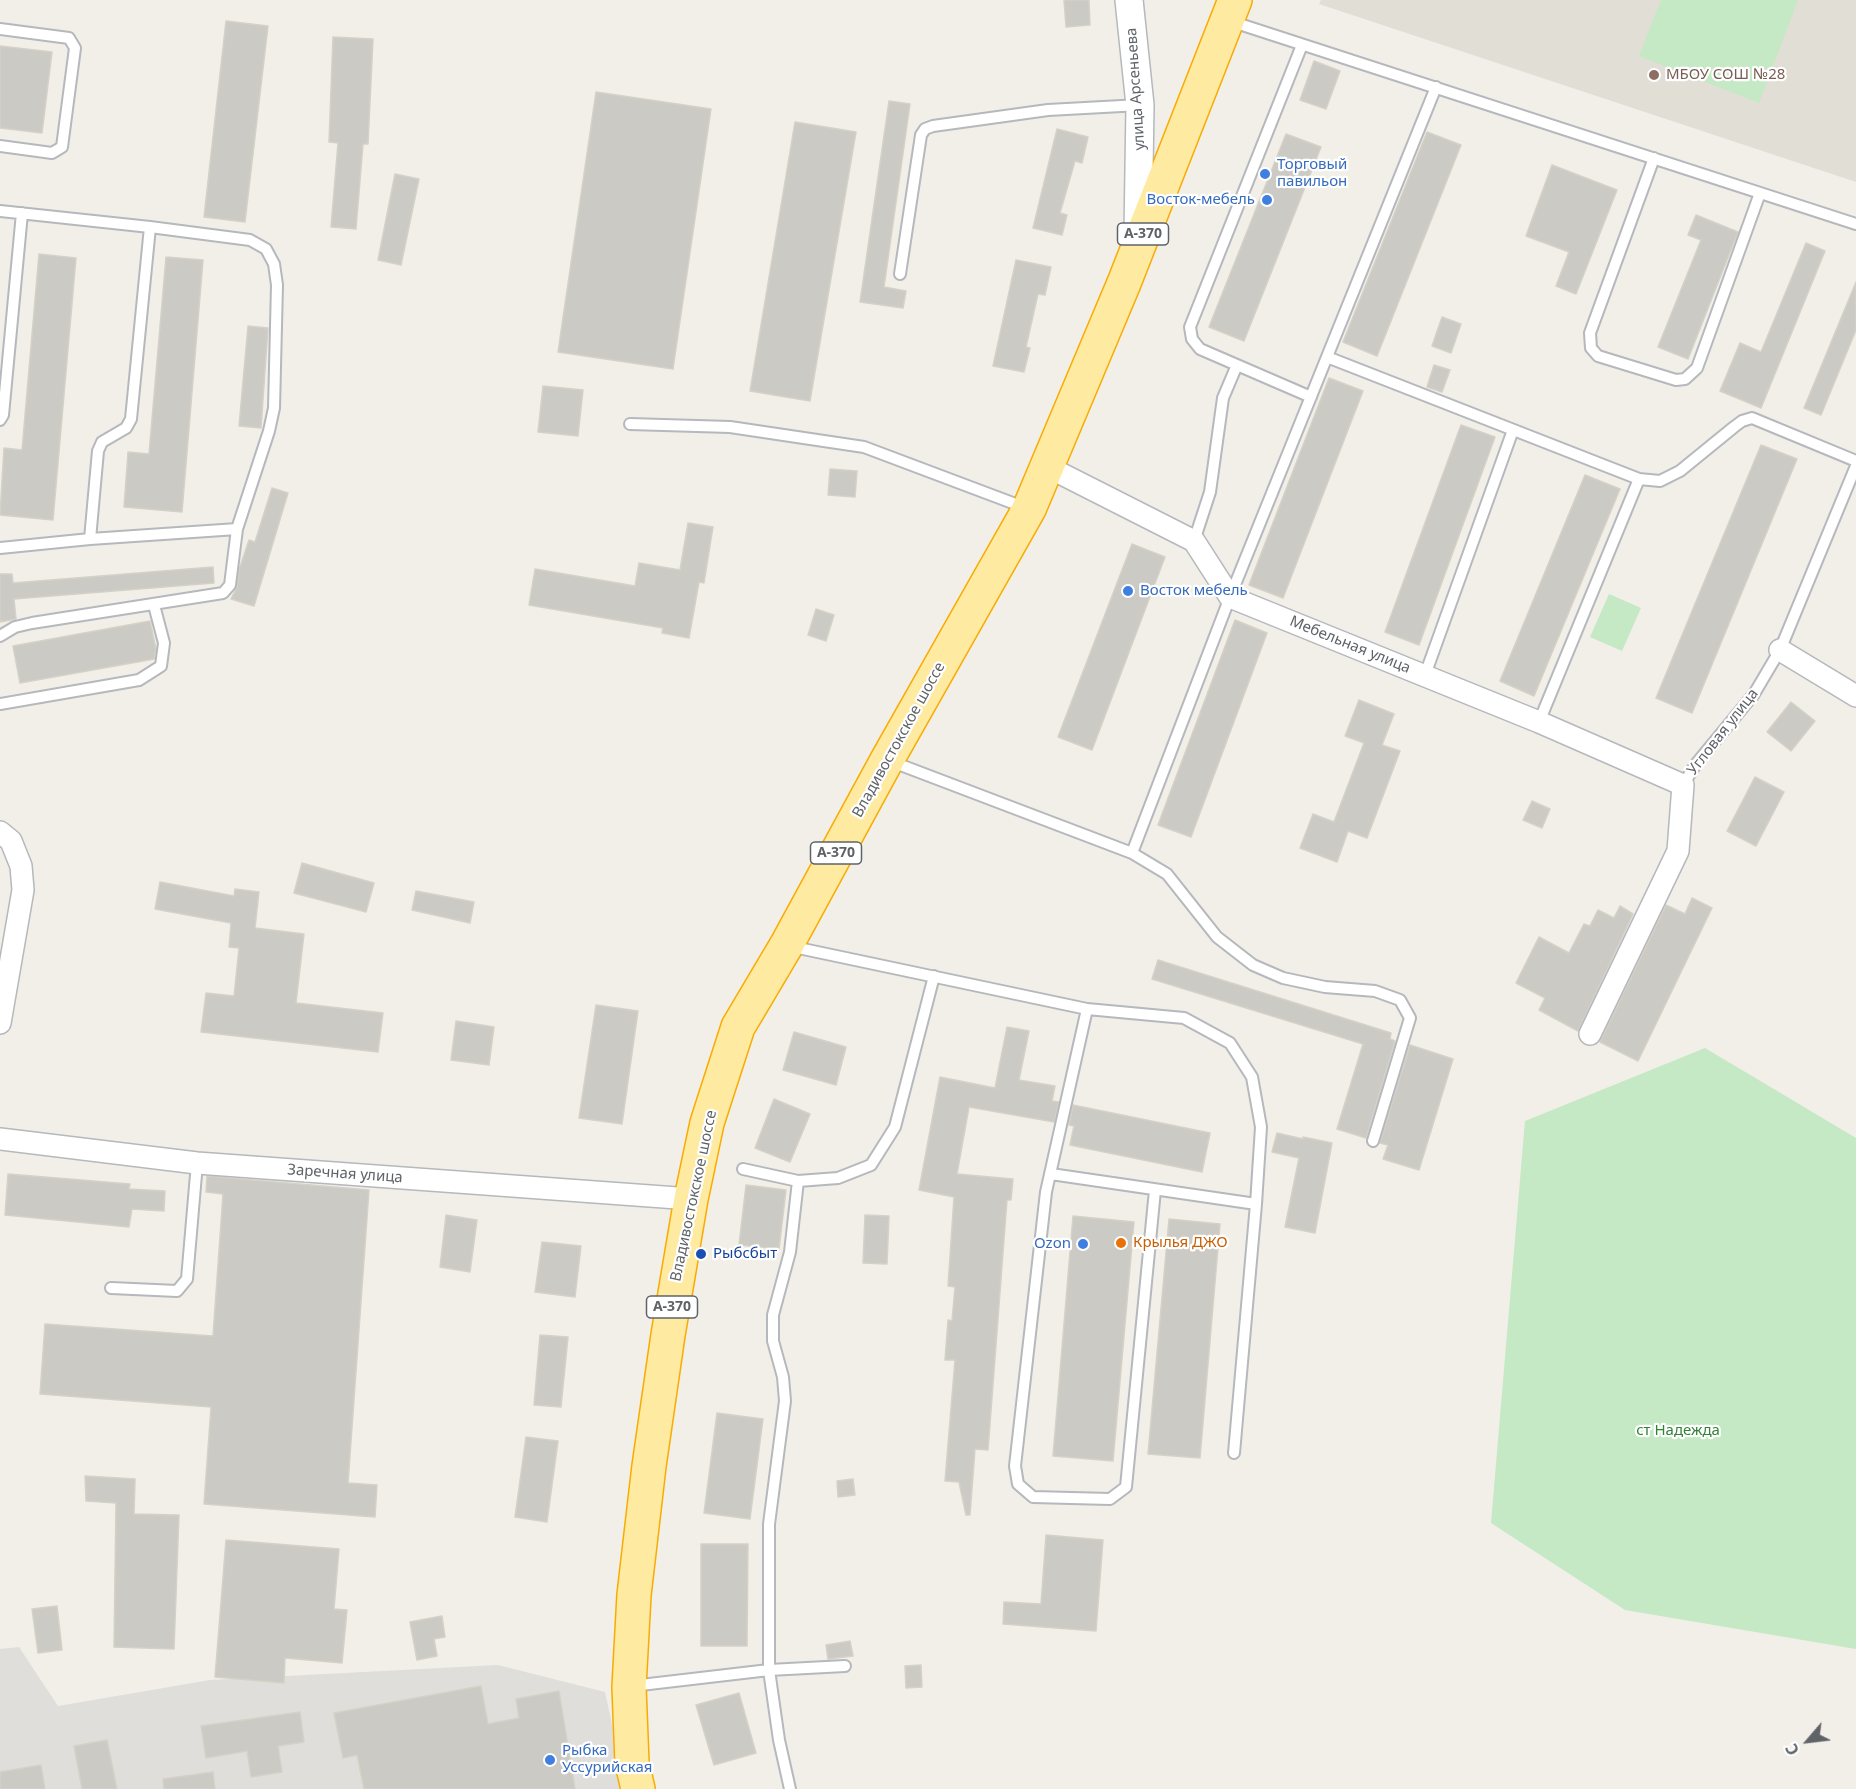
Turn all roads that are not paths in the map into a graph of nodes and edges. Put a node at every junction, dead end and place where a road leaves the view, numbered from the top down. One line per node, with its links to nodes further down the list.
1 (1129, 0): 6 (street, улица Арсеньева)
2 (1231, 10): 4 (lane); 14 (highway, Владивостокское шоссе / А-370)
3 (0, 29): 7 (lane)
4 (1302, 45): 5 (lane); 17 (lane)
5 (1436, 87): 8 (lane); 16 (lane)
6 (1140, 105): 14 (street, улица Арсеньева); 15 (lane)
7 (0, 146)
8 (1654, 159): 9 (lane); 9 (lane)
9 (1760, 193): 12 (lane)
10 (0, 211): 11 (lane)
11 (22, 213): 13 (lane); 19 (lane)
12 (1856, 224)
13 (150, 227): 26 (lane); 27 (lane)
14 (1137, 250): 23 (highway, Владивостокское шоссе / А-370)
15 (900, 274)
16 (1327, 357): 18 (lane); 21 (lane)
17 (1237, 365): 18 (lane); 28 (lane)
18 (1311, 397): 30 (lane)
19 (0, 420)
20 (630, 424): 25 (lane)
21 (1513, 430): 24 (lane); 34 (lane)
22 (1856, 464): 24 (lane); 33 (lane, Угловая улица)
23 (1046, 466): 25 (highway, Владивостокское шоссе / А-370); 28 (street)
24 (1639, 478): 37 (lane)
25 (1029, 509): 38 (highway, Владивостокское шоссе / А-370)
26 (237, 529): 27 (lane); 31 (lane)
27 (90, 538): 29 (lane)
28 (1194, 541): 30 (street)
29 (0, 548)
30 (1230, 597): 34 (street, Мебельная улица); 41 (lane)
31 (154, 605): 32 (lane); 36 (lane)
32 (0, 636)
33 (1780, 650): 35 (street); 39 (lane, Угловая улица)
34 (1425, 675): 37 (street, Мебельная улица)
35 (1856, 696)
36 (0, 704)
37 (1539, 722): 39 (street, Мебельная улица)
38 (887, 760): 41 (lane); 42 (highway, Владивостокское шоссе / А-370)
39 (1683, 786): 46 (street, Угловая улица)
40 (0, 832): 45 (street)
41 (1132, 853): 48 (lane)
42 (786, 946): 43 (lane); 54 (highway, Владивостокское шоссе / А-370)
43 (934, 976): 44 (lane); 52 (lane)
44 (1087, 1009): 51 (lane); 55 (lane)
45 (0, 1023)
46 (1590, 1034)
47 (0, 1139): 49 (street, Заречная улица)
48 (1373, 1141)
49 (197, 1163): 54 (street, Заречная улица); 56 (lane)
50 (743, 1169): 52 (lane)
51 (1051, 1174): 53 (lane); 53 (lane)
52 (798, 1181): 59 (lane)
53 (1155, 1190): 55 (lane)
54 (691, 1199): 60 (highway, Владивостокское шоссе / А-370)
55 (1257, 1204): 57 (lane)
56 (111, 1288)
57 (1234, 1454)
58 (845, 1666): 59 (lane)
59 (769, 1670): 60 (lane); 62 (lane)
60 (629, 1687): 61 (highway, Владивостокское шоссе / А-370)
61 (638, 1789)
62 (789, 1789)

